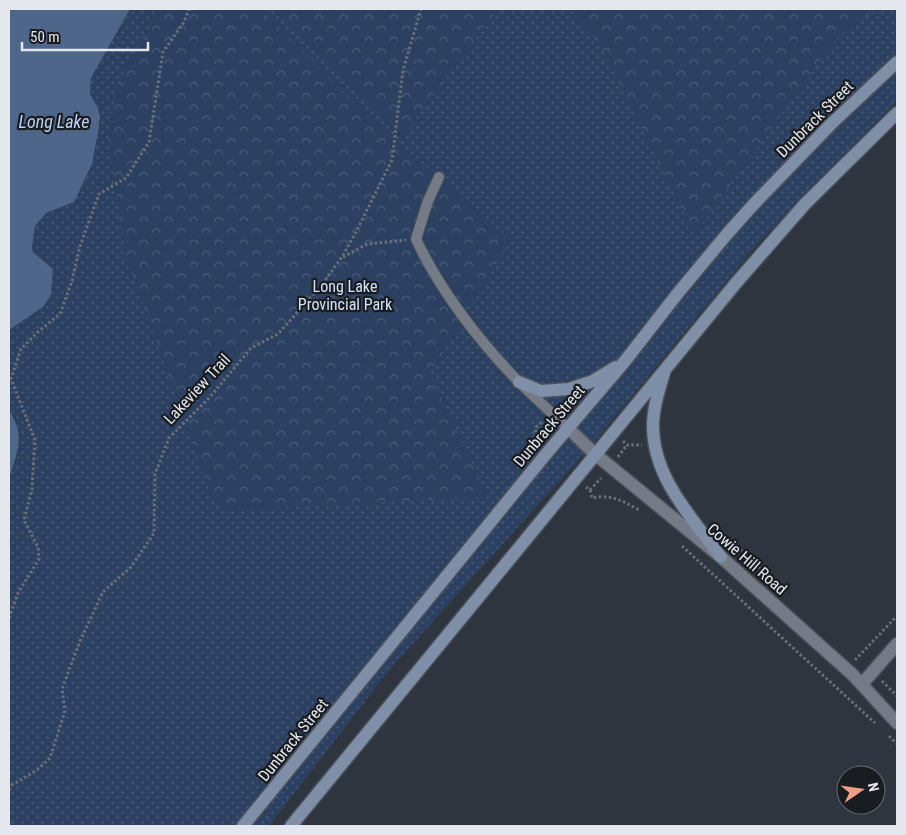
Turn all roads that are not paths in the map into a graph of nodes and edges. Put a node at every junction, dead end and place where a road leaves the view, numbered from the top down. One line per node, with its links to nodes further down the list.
1 (897, 62): 4 (main road, Dunbrack Street)
2 (897, 113): 5 (main road)
3 (439, 178): 6 (lane)
4 (625, 361): 6 (main road); 7 (main road, Dunbrack Street)
5 (665, 368): 8 (main road); 9 (main road)
6 (519, 382): 7 (lane)
7 (568, 428): 8 (street, Cowie Hill Road); 13 (main road, Dunbrack Street)
8 (595, 454): 9 (street, Cowie Hill Road); 14 (main road)
9 (721, 557): 11 (street, Cowie Hill Road)
10 (897, 644): 11 (street)
11 (862, 684): 12 (street, Cowie Hill Road)
12 (897, 723)
13 (243, 826)
14 (291, 826)

